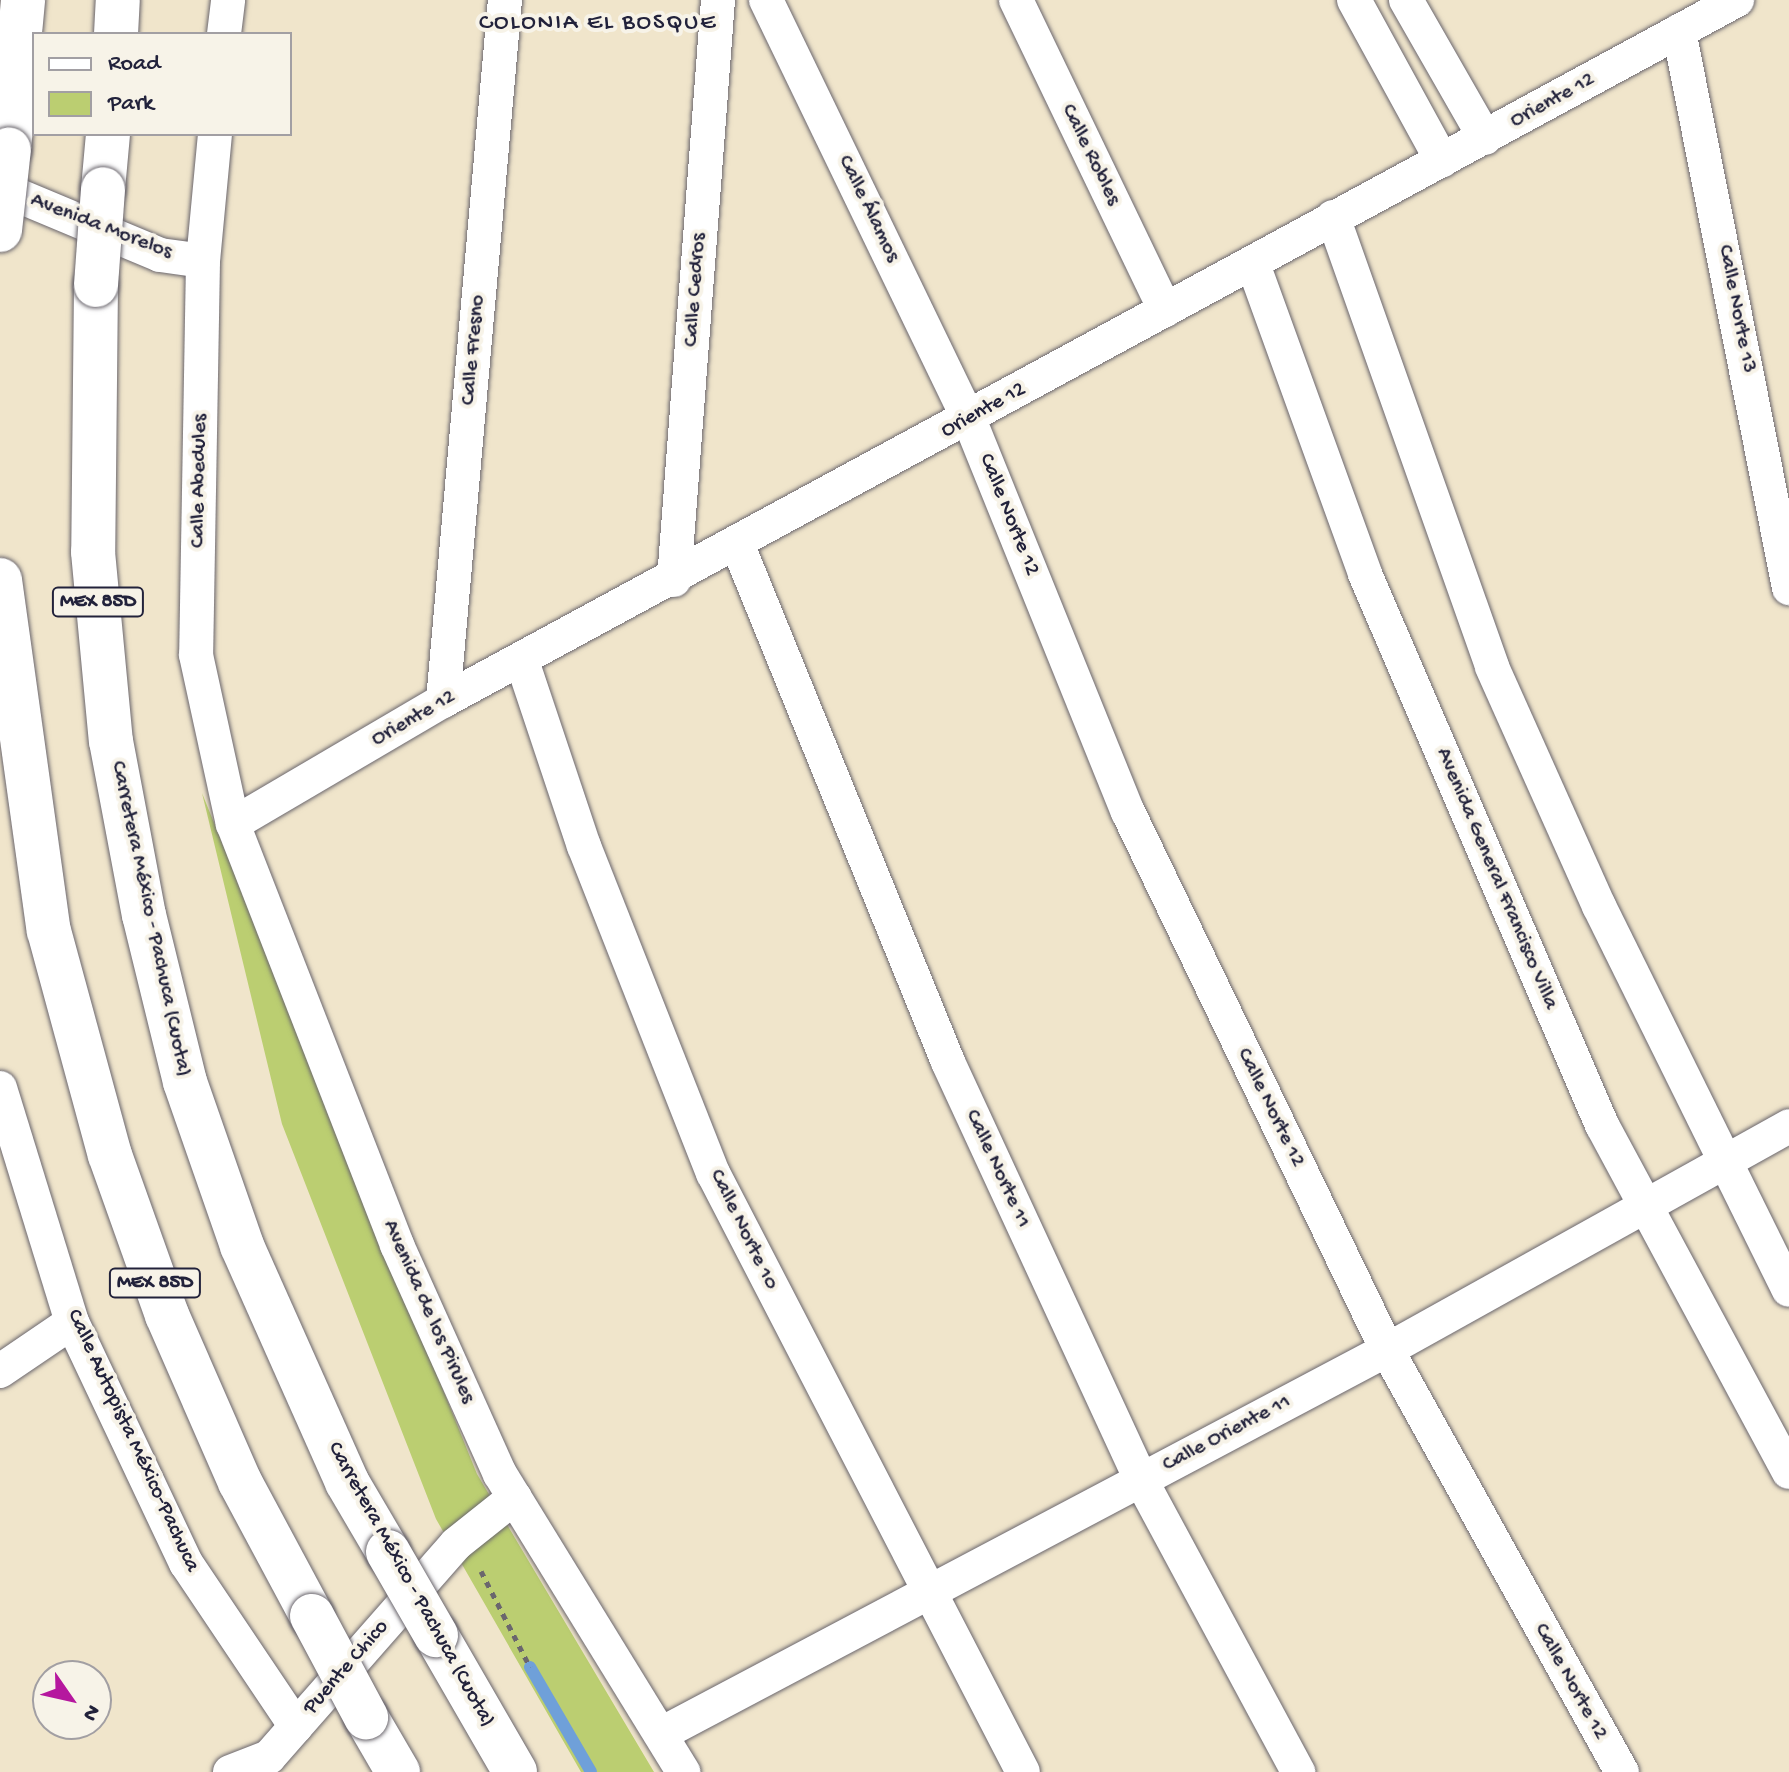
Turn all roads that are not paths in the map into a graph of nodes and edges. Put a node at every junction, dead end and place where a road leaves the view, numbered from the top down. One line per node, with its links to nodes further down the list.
1 (23, 0): 18 (highway)
2 (118, 0): 12 (highway)
3 (228, 0): 13 (street)
4 (505, 0): 30 (street, Calle Fresno)
5 (718, 0): 27 (street, Calle Cedros)
6 (766, 0): 24 (street, Calle Álamos)
7 (1016, 0): 23 (street, Calle Robles)
8 (1354, 0): 17 (street)
9 (1406, 0): 16 (street)
10 (1737, 0): 11 (street, Oriente 12)
11 (1679, 31): 16 (street, Oriente 12); 28 (street, Calle Norte 13)
12 (116, 32)
13 (224, 32)
14 (108, 136): 49 (highway, Carretera México - Pachuca (Cuota) / MEX 85D, bridge)
15 (215, 136): 21 (street, Calle Abedules)
16 (1485, 138): 17 (street, Oriente 12)
17 (1442, 161): 19 (street, Oriente 12)
18 (4, 168): 20 (highway, bridge); 21 (street, Avenida Morelos)
19 (1333, 217): 22 (street, Oriente 12); 34 (street)
20 (0, 230)
21 (203, 261): 31 (street, Calle Abedules)
22 (1253, 264): 23 (street, Oriente 12); 35 (street, Avenida General Francisco Villa)
23 (1165, 310): 24 (street, Oriente 12)
24 (969, 419): 25 (street, Oriente 12); 38 (street, Calle Norte 12)
25 (738, 546): 27 (street, Oriente 12); 41 (street, Calle Norte 11)
26 (0, 580): 48 (highway, MEX 85D, bridge)
27 (674, 580): 29 (street, Oriente 12)
28 (1789, 588)
29 (522, 661): 30 (street, Oriente 12); 43 (street, Calle Norte 10)
30 (443, 701): 31 (street, Oriente 12)
31 (233, 824): 42 (street, Avenida de los Pirules)
32 (0, 1088): 37 (street, Calle Autopista México-Pachuca)
33 (1789, 1126): 34 (street, Calle Oriente 11)
34 (1724, 1166): 35 (street, Calle Oriente 11); 36 (street)
35 (1644, 1211): 38 (street, Calle Oriente 11); 40 (street, Avenida General Francisco Villa)
36 (1789, 1290)
37 (72, 1322): 39 (street); 44 (street, Calle Autopista México-Pachuca)
38 (1387, 1350): 41 (street, Calle Oriente 11); 53 (street, Calle Norte 12)
39 (0, 1371)
40 (1789, 1472)
41 (1141, 1480): 43 (street, Calle Oriente 11); 52 (street, Calle Norte 11)
42 (515, 1497): 44 (street, Puente Chico); 45 (street, Avenida de los Pirules)
43 (924, 1591): 45 (street, Calle Oriente 11); 51 (street, Calle Norte 10)
44 (296, 1727): 46 (street, Puente Chico)
45 (661, 1734): 50 (street, Avenida de los Pirules)
46 (268, 1764): 47 (street)
47 (230, 1772)
48 (398, 1772)
49 (515, 1772)
50 (683, 1772)
51 (1023, 1772)
52 (1298, 1772)
53 (1622, 1772)

